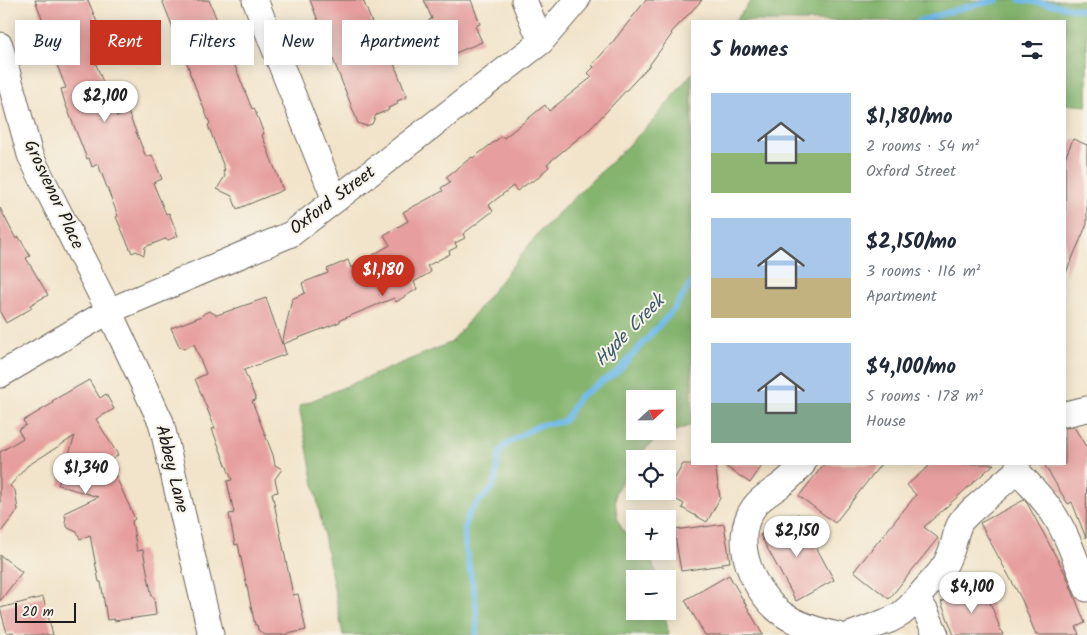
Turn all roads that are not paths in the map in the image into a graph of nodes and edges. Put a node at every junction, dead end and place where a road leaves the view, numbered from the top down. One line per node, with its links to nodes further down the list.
1 (255, 0): 6 (street)
2 (524, 0): 4 (street)
3 (577, 0): 4 (street, Oxford Street)
4 (541, 42): 6 (street, Oxford Street)
5 (0, 45): 7 (street, Grosvenor Place)
6 (335, 200): 7 (street, Oxford Street)
7 (109, 310): 8 (street, Oxford Street); 15 (street, Abbey Lane)
8 (0, 375)
9 (1087, 408): 10 (street)
10 (1066, 414)
11 (802, 465): 16 (street)
12 (1018, 468): 13 (street); 14 (street)
13 (1087, 589)
14 (916, 600): 17 (street); 18 (street)
15 (211, 635)
16 (838, 635)
17 (850, 635)
18 (936, 635)

